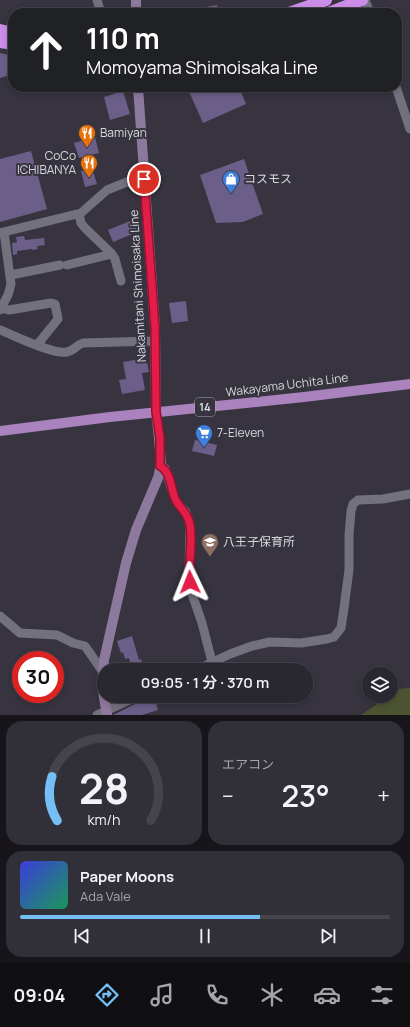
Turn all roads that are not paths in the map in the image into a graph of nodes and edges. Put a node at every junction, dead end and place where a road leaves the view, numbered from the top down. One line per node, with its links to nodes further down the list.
1 (326, 0): 3 (highway)
2 (363, 0): 4 (highway)
3 (303, 8)
4 (341, 8)
5 (138, 92): 8 (main road, Nakamitani Shimoisaka Line)
6 (398, 92): 7 (street)
7 (410, 129)
8 (144, 179): 9 (street); 16 (main road, Nakamitani Shimoisaka Line)
9 (78, 214): 10 (street); 11 (street)
10 (2, 232): 12 (street)
11 (112, 254): 12 (street); 13 (street)
12 (11, 275): 14 (street)
13 (122, 281)
14 (1, 309): 17 (street)
15 (0, 330): 17 (street)
16 (155, 341): 17 (street); 19 (main road, Nakamitani Shimoisaka Line)
17 (37, 345)
18 (410, 384): 19 (main road, Wakayama Uchita Line / 14)
19 (156, 412): 20 (main road, Wakayama Uchita Line / 14); 21 (main road, Nakamitani Shimoisaka Line)
20 (0, 432)
21 (160, 466): 24 (street); 26 (main road, Nakamitani Shimoisaka Line)
22 (410, 494): 24 (street)
23 (0, 616): 25 (street)
24 (212, 662)
25 (97, 663)
26 (104, 663)
27 (103, 703): 29 (main road, Nakamitani Shimoisaka Line)
28 (124, 703): 29 (street)
29 (103, 714)

